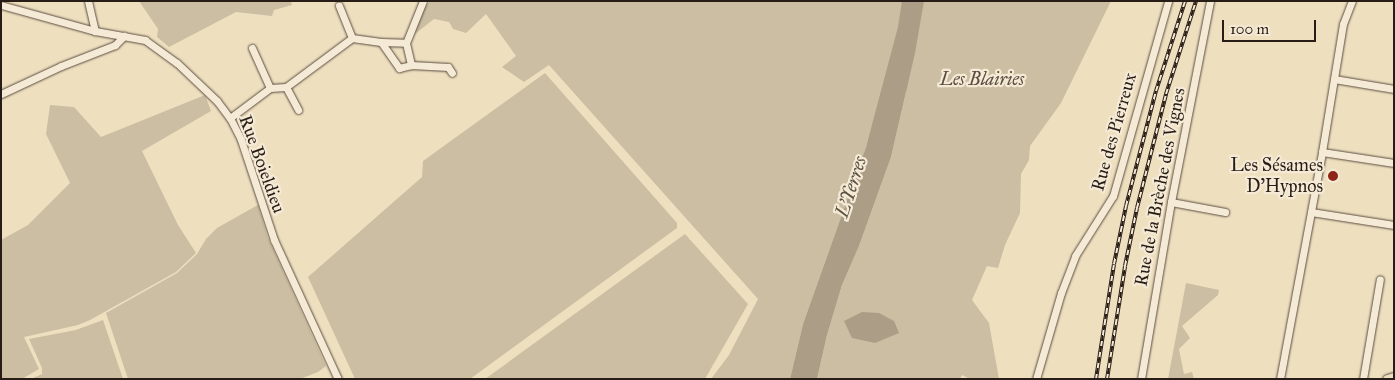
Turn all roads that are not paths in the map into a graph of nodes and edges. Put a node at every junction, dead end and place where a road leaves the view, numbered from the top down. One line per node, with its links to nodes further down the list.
1 (88, 1): 8 (street)
2 (423, 1): 12 (street)
3 (1168, 1): 32 (street, Rue des Pierreux)
4 (1210, 1): 25 (street, Rue de la Brèche des Vignes)
5 (1352, 1): 16 (street)
6 (1, 5): 8 (street, Rue Boieldieu)
7 (339, 6): 10 (street)
8 (95, 31): 9 (street, Rue Boieldieu)
9 (124, 36): 20 (street); 22 (street, Rue Boieldieu)
10 (352, 38): 11 (street); 17 (street)
11 (380, 42): 12 (street); 14 (street)
12 (406, 43): 14 (street)
13 (252, 48): 18 (street)
14 (411, 65): 15 (street)
15 (452, 73)
16 (1334, 79): 19 (street); 23 (street)
17 (286, 87): 18 (street); 21 (street)
18 (270, 88): 22 (street)
19 (1394, 89)
20 (1, 94)
21 (298, 110)
22 (230, 118): 31 (street, Rue Boieldieu)
23 (1322, 152): 24 (street); 27 (street)
24 (1394, 163)
25 (1171, 202): 26 (street); 33 (street, Rue de la Brèche des Vignes)
26 (1225, 212)
27 (1311, 212): 28 (street); 34 (street)
28 (1394, 225)
29 (1380, 279): 35 (street)
30 (1394, 377): 36 (main road)
31 (338, 379)
32 (1036, 379)
33 (1142, 379)
34 (1280, 379)
35 (1363, 379)
36 (1387, 379)

